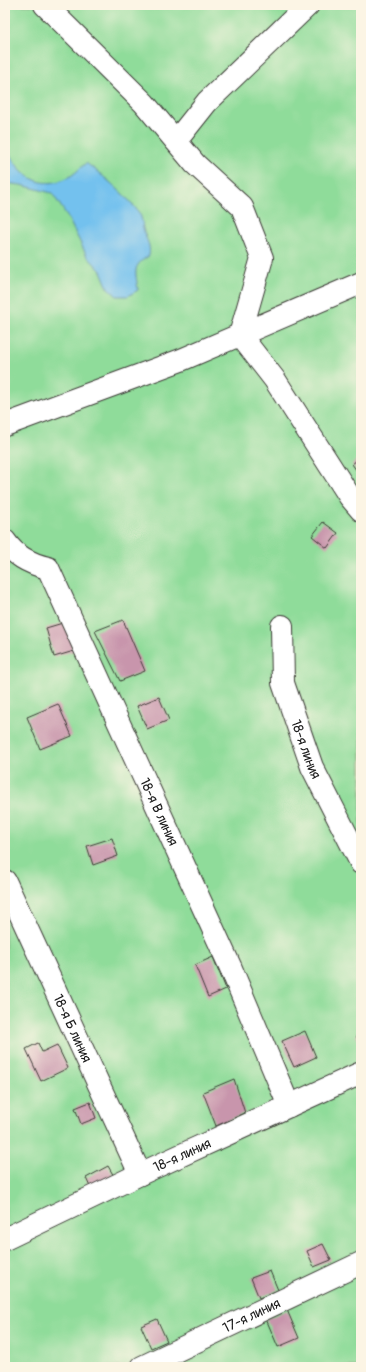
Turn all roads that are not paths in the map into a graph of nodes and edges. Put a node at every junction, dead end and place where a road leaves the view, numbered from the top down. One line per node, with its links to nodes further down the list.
1 (45, 5): 3 (street)
2 (308, 5): 3 (street)
3 (176, 141): 5 (street)
4 (361, 283): 5 (street)
5 (240, 334): 6 (street); 7 (street)
6 (5, 425)
7 (361, 510)
8 (5, 541): 13 (street, 18-я В линия)
9 (282, 626): 10 (street, 18-я линия)
10 (361, 862)
11 (5, 881): 14 (street, 18-я Б линия)
12 (361, 1073): 13 (street, 18-я линия)
13 (289, 1106): 14 (street, 18-я линия)
14 (140, 1174): 15 (street, 18-я линия)
15 (5, 1239)
16 (361, 1263): 17 (street, 17-я линия)
17 (142, 1367)

